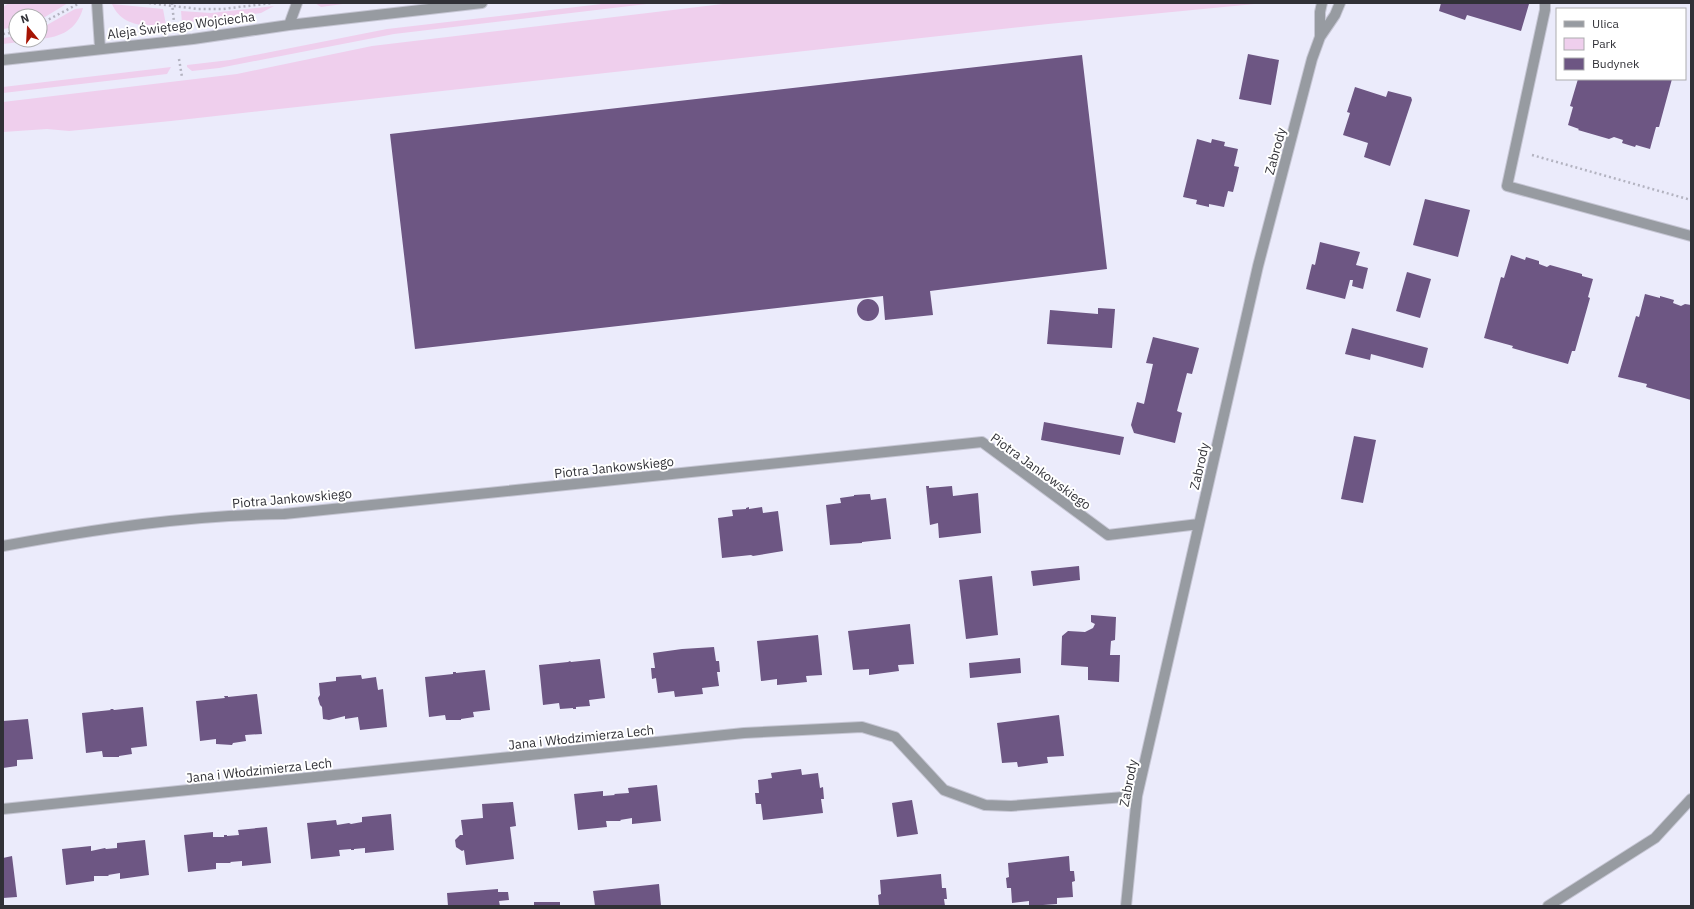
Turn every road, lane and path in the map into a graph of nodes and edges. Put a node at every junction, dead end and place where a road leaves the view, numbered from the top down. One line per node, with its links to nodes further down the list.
1 (84, 3): 10 (path)
2 (96, 3): 14 (street)
3 (149, 3): 4 (path)
4 (272, 3)
5 (297, 3): 12 (street)
6 (482, 3): 12 (street, Aleja Świętego Wojciecha)
7 (1322, 3): 13 (street, Zabrody)
8 (1340, 3): 13 (street, Zabrody)
9 (1545, 3): 18 (street)
10 (75, 4): 11 (path)
11 (48, 19)
12 (290, 25): 14 (street, Aleja Świętego Wojciecha)
13 (1320, 37): 19 (street, Zabrody)
14 (100, 48): 15 (street, Aleja Świętego Wojciecha)
15 (3, 60)
16 (1526, 153): 17 (path)
17 (1691, 200)
18 (1691, 236)
19 (1199, 524): 20 (street, Piotra Jankowskiego); 21 (street, Zabrody)
20 (3, 546)
21 (1137, 796): 23 (street, Jana i Włodzimierza Lech); 24 (street, Zabrody)
22 (1691, 799): 25 (street)
23 (3, 809)
24 (1126, 906)
25 (1548, 906)

